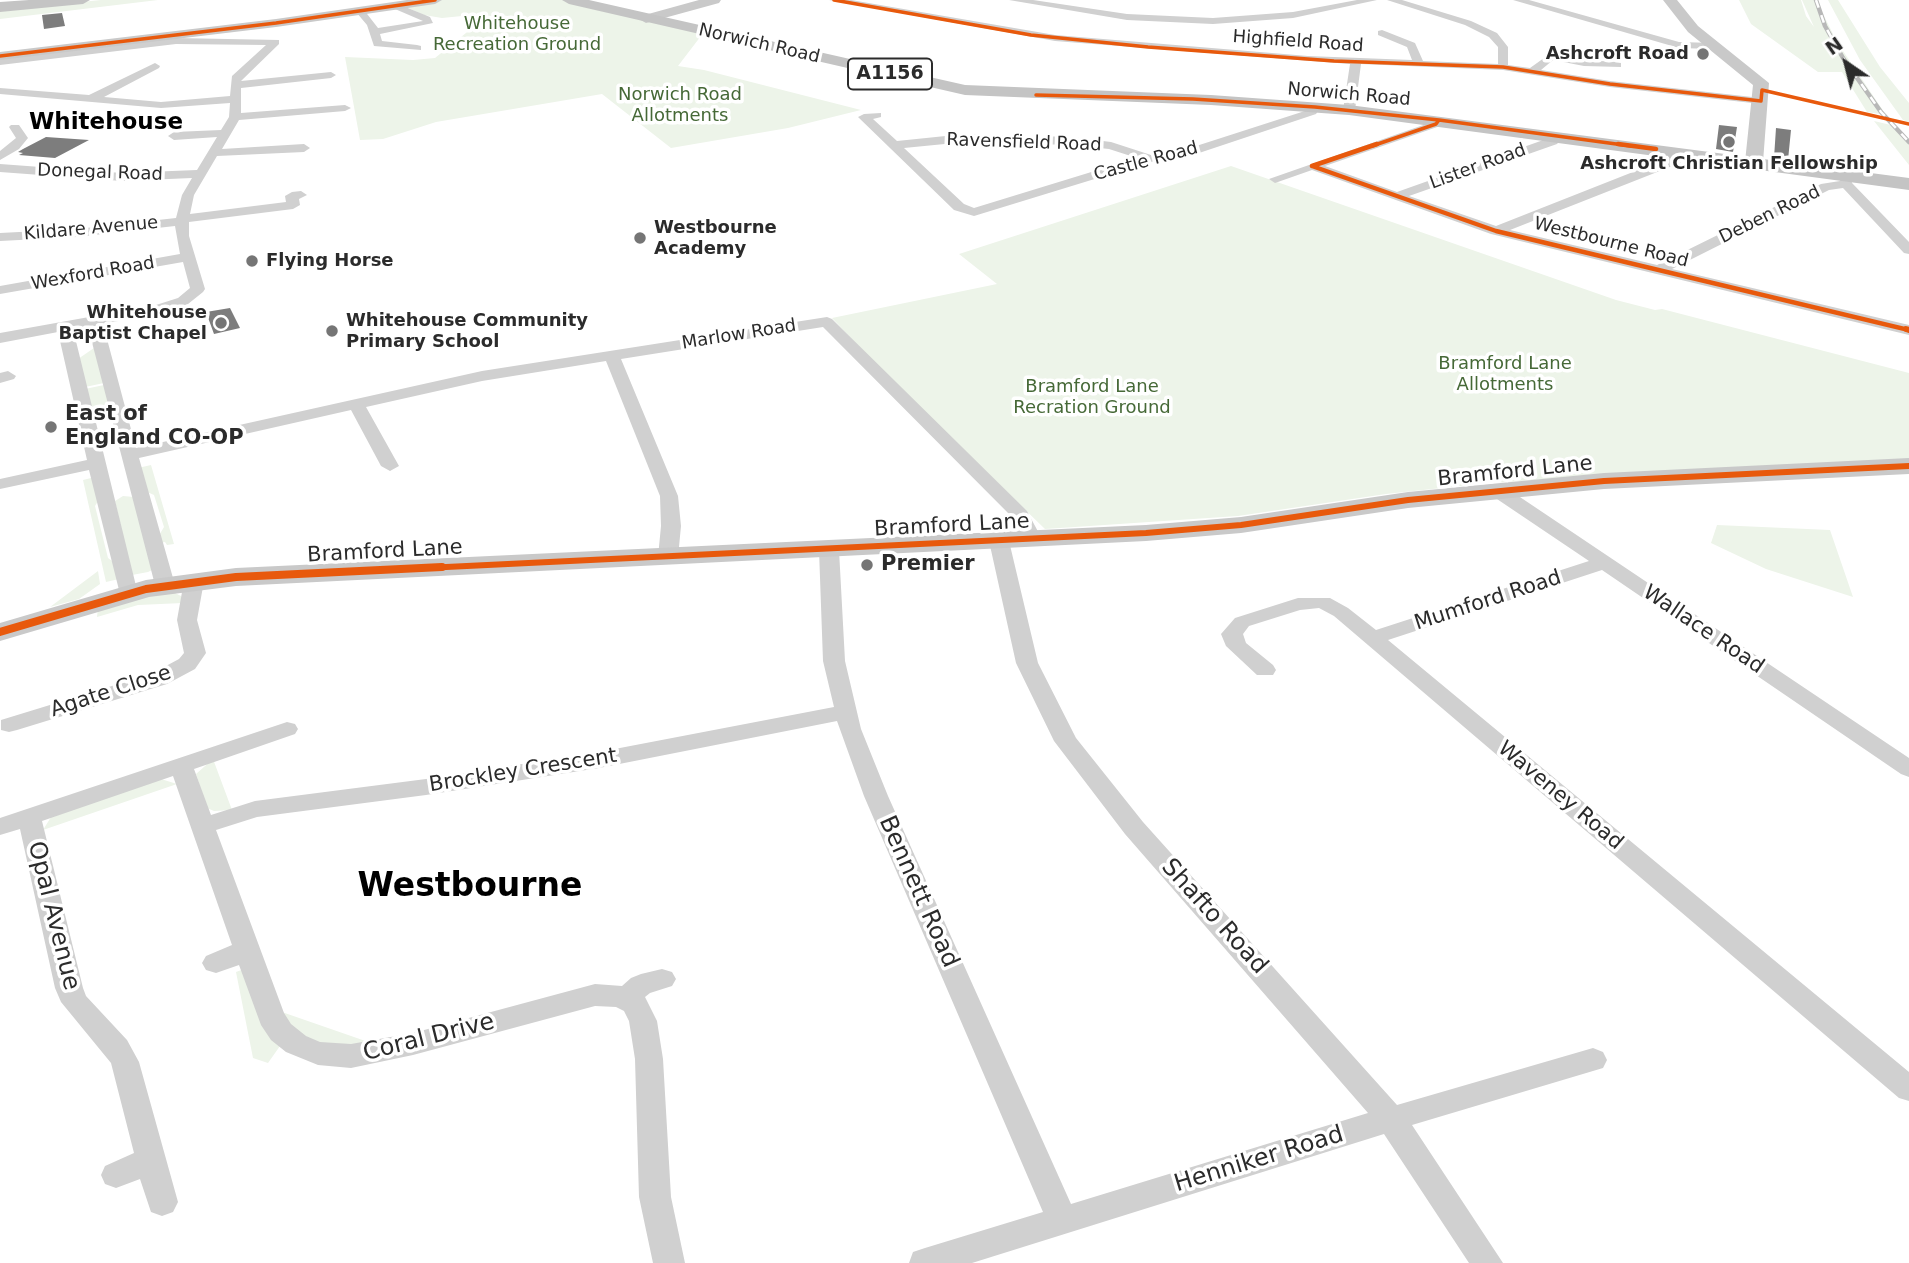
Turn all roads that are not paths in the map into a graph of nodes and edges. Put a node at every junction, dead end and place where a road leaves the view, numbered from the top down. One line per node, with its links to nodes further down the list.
1 (83, 0): 12 (main road)
2 (435, 0): 13 (street)
3 (714, 0): 17 (street)
4 (834, 0): 16 (street, Highfield Road)
5 (1014, 0): 21 (street)
6 (1372, 0): 21 (street)
7 (1391, 0): 35 (street)
8 (1518, 0): 15 (street)
9 (1566, 0): 15 (street)
10 (1670, 0): 23 (street)
11 (578, 1): 17 (main road, Norwich Road / A1156)
12 (0, 7)
13 (398, 7): 14 (street); 19 (street)
14 (361, 12): 19 (street); 25 (street)
15 (1564, 13): 24 (street)
16 (910, 14): 18 (street); 22 (street, Highfield Road)
17 (646, 19): 42 (main road, Norwich Road / A1156)
18 (890, 22)
19 (374, 32): 26 (street)
20 (1382, 33): 32 (street)
21 (1154, 34): 22 (street, Highfield Road); 31 (street, Highfield Road)
22 (1055, 38): 27 (street)
23 (1714, 46): 24 (street); 29 (street)
24 (1688, 47): 29 (street)
25 (89, 48): 28 (street); 30 (street); 39 (street)
26 (417, 48)
27 (1038, 52)
28 (0, 56)
29 (1734, 60): 41 (street)
30 (0, 62)
31 (1356, 62): 32 (street, Highfield Road); 44 (street)
32 (1419, 64): 35 (street, Highfield Road)
33 (1617, 65): 36 (street)
34 (155, 66): 40 (street)
35 (1503, 67): 36 (street, Highfield Road)
36 (1532, 72): 41 (street, Highfield Road)
37 (331, 75): 39 (street)
38 (0, 91): 40 (street)
39 (236, 92): 40 (street); 46 (street)
40 (91, 99)
41 (1761, 101): 58 (street)
42 (1315, 107): 44 (main road, Norwich Road / A1156); 57 (street, Castle Road)
43 (345, 108): 46 (street)
44 (1349, 110): 47 (main road, Norwich Road / A1156)
45 (877, 115): 52 (street)
46 (234, 117): 49 (street)
47 (1439, 120): 50 (main road, Norwich Road / A1156); 59 (street)
48 (1, 128): 56 (street)
49 (226, 133): 51 (street); 55 (street)
50 (1558, 136): 54 (main road, Norwich Road / A1156); 66 (street, Lister Road)
51 (169, 137)
52 (895, 145): 57 (street, Ravensfield Road); 57 (street, Castle Road)
53 (304, 149): 55 (street)
54 (1681, 152): 58 (main road, Norwich Road / A1156); 68 (street)
55 (214, 153): 61 (street)
56 (0, 156)
57 (1152, 159)
58 (1754, 162): 63 (main road, Norwich Road / A1156)
59 (1312, 166): 62 (street); 66 (street, Westbourne Road)
60 (0, 168): 61 (street, Donegal Road)
61 (199, 174): 67 (street)
62 (1275, 179)
63 (1846, 180): 64 (main road, Norwich Road / A1156); 70 (street); 72 (street, Deben Road)
64 (1909, 184)
65 (300, 195): 67 (street, Kildare Avenue)
66 (1397, 196): 68 (street, Westbourne Road)
67 (182, 220): 69 (street, Kildare Avenue); 71 (street)
68 (1496, 232): 72 (street, Westbourne Road)
69 (0, 237)
70 (1909, 250)
71 (186, 257): 73 (street, Wexford Road); 74 (street)
72 (1657, 271): 76 (street, Westbourne Road)
73 (0, 290)
74 (95, 321): 75 (street); 80 (street)
75 (64, 326): 77 (street); 81 (street)
76 (1909, 331)
77 (0, 338)
78 (611, 355): 79 (street, Marlow Road); 90 (street, Marlow Road); 93 (street)
79 (356, 404): 82 (street, Marlow Road); 84 (street)
80 (120, 425): 81 (street); 82 (street)
81 (90, 432): 83 (street)
82 (129, 455): 87 (street)
83 (97, 463): 86 (street); 89 (street)
84 (390, 466)
85 (1909, 466): 88 (street, Bramford Lane)
86 (0, 484)
87 (138, 487): 89 (street); 96 (street)
88 (1498, 491): 90 (street, Bramford Lane); 94 (street, Wallace Road)
89 (106, 495): 97 (street)
90 (1032, 540): 91 (street, Bramford Lane)
91 (999, 541): 92 (street, Bramford Lane); 115 (street, Shafto Road)
92 (829, 550): 93 (street, Bramford Lane); 101 (street, Bennett Road)
93 (668, 557): 95 (street, Bramford Lane)
94 (1604, 563): 99 (street, Mumford Road); 105 (street, Wallace Road)
95 (194, 581): 96 (street, Bramford Lane); 102 (street, Agate Close)
96 (165, 585): 97 (street, Bramford Lane)
97 (128, 594): 98 (street, Bramford Lane)
98 (0, 632)
99 (1373, 638): 100 (street, Waveney Road); 114 (street, Waveney Road)
100 (1265, 670)
101 (844, 712): 107 (street, Brockley Crescent); 119 (street, Bennett Road)
102 (24, 724)
103 (287, 729): 104 (street)
104 (181, 766): 106 (street); 107 (street, Coral Drive)
105 (1909, 769)
106 (29, 817): 108 (street); 116 (street, Opal Avenue)
107 (202, 826): 109 (street, Coral Drive)
108 (0, 827)
109 (248, 950): 110 (street); 112 (street, Coral Drive)
110 (216, 963)
111 (662, 979): 112 (street)
112 (626, 998): 120 (street)
113 (1593, 1060): 115 (street, Henniker Road)
114 (1909, 1089)
115 (1391, 1119): 119 (street, Henniker Road); 122 (street, Shafto Road)
116 (151, 1160): 117 (street); 118 (street, Opal Avenue)
117 (116, 1175)
118 (162, 1202)
119 (1063, 1221): 121 (street, Henniker Road)
120 (669, 1263)
121 (925, 1263)
122 (1487, 1263)

